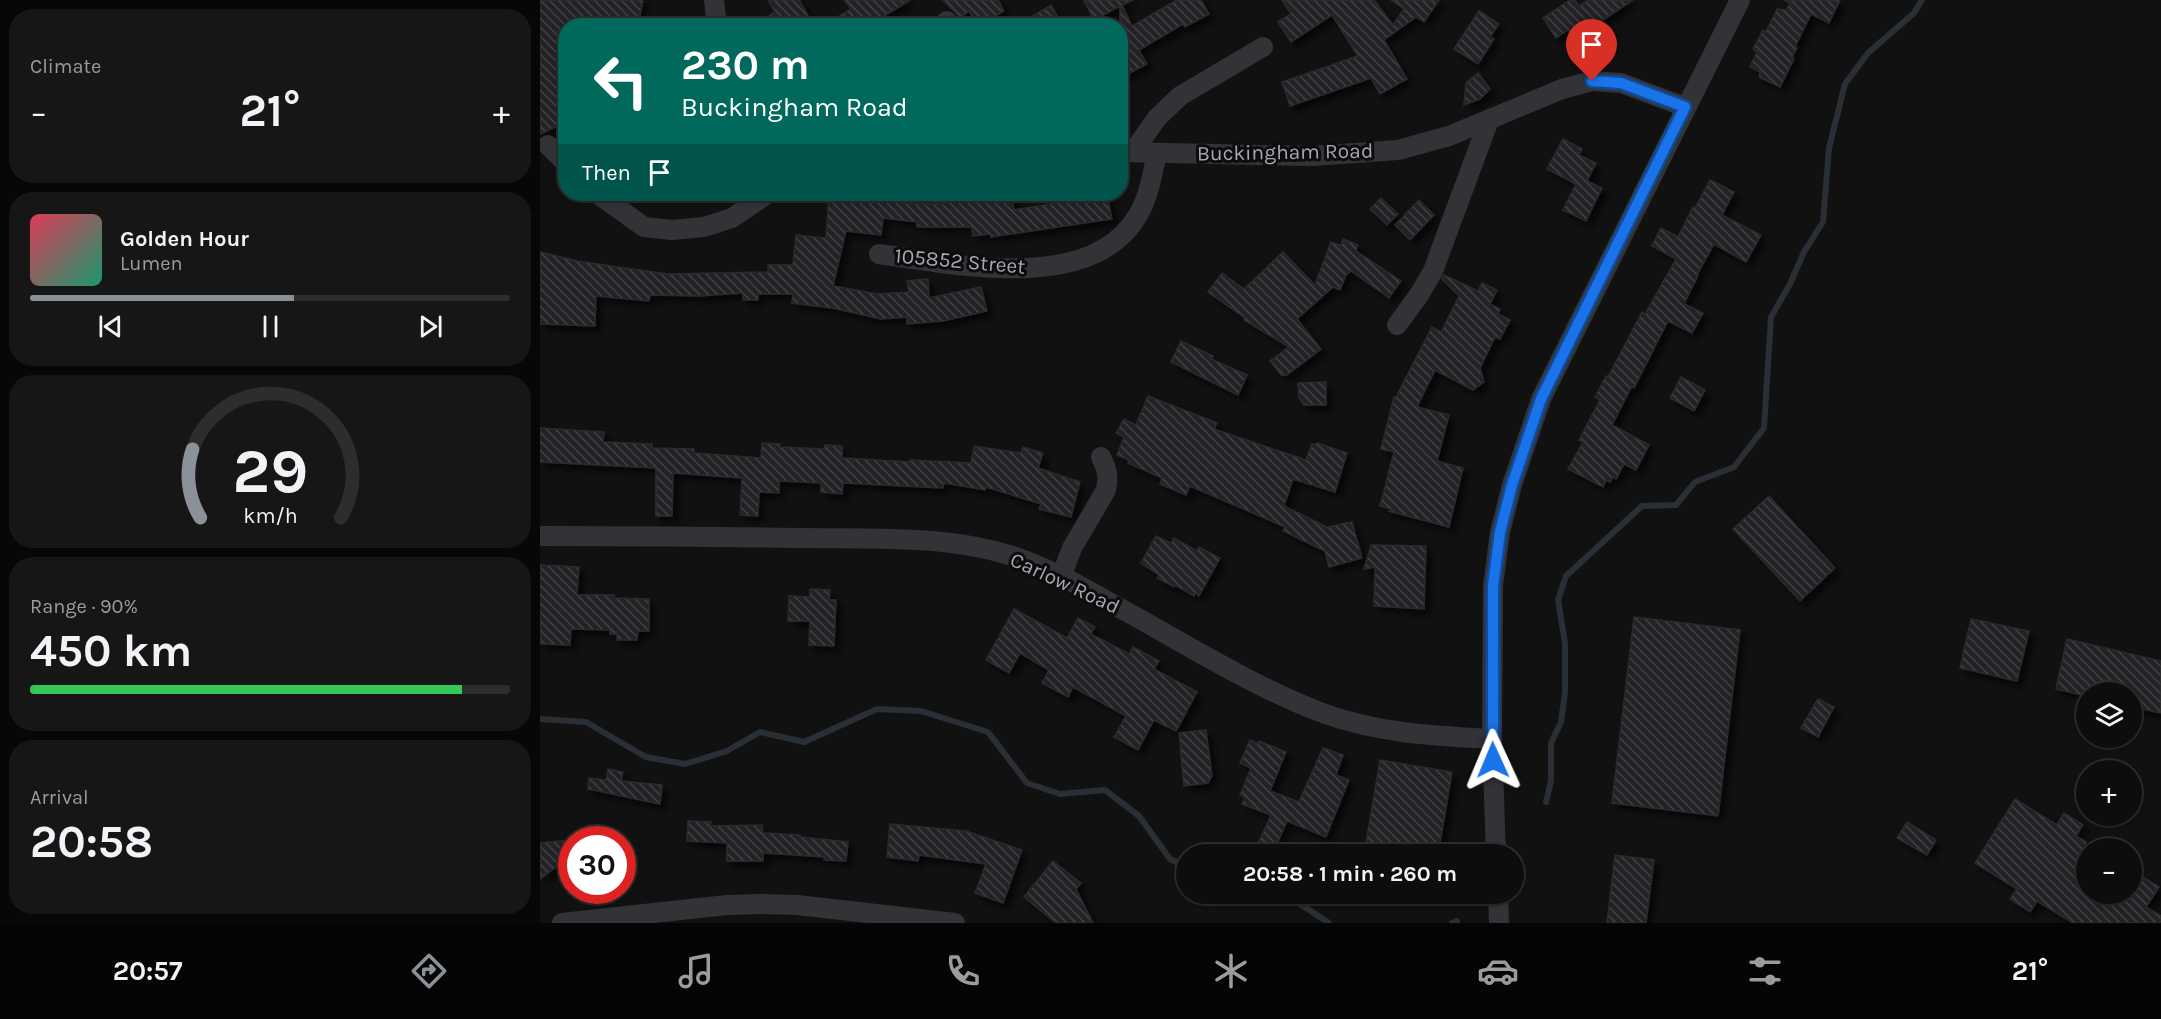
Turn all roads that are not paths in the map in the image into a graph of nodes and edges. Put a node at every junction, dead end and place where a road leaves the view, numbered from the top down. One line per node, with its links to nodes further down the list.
1 (714, 0): 3 (street)
2 (1740, 0): 5 (street)
3 (716, 18)
4 (1263, 47): 8 (street)
5 (1685, 107): 6 (street, Buckingham Road); 19 (street)
6 (1489, 120): 10 (street, Buckingham Road); 15 (street)
7 (548, 145): 11 (street)
8 (1128, 151)
9 (1128, 152): 10 (street, Buckingham Road)
10 (1157, 153): 14 (street, 105852 Street)
11 (558, 155)
12 (608, 201): 13 (street)
13 (757, 201)
14 (879, 254)
15 (1396, 325)
16 (1101, 457): 18 (street)
17 (540, 536): 18 (street, Carlow Road)
18 (1062, 577): 19 (street, Carlow Road)
19 (1492, 739): 20 (street)
20 (1496, 844)
21 (1498, 904): 24 (street)
22 (562, 923): 23 (street)
23 (956, 923)
24 (1499, 923)

